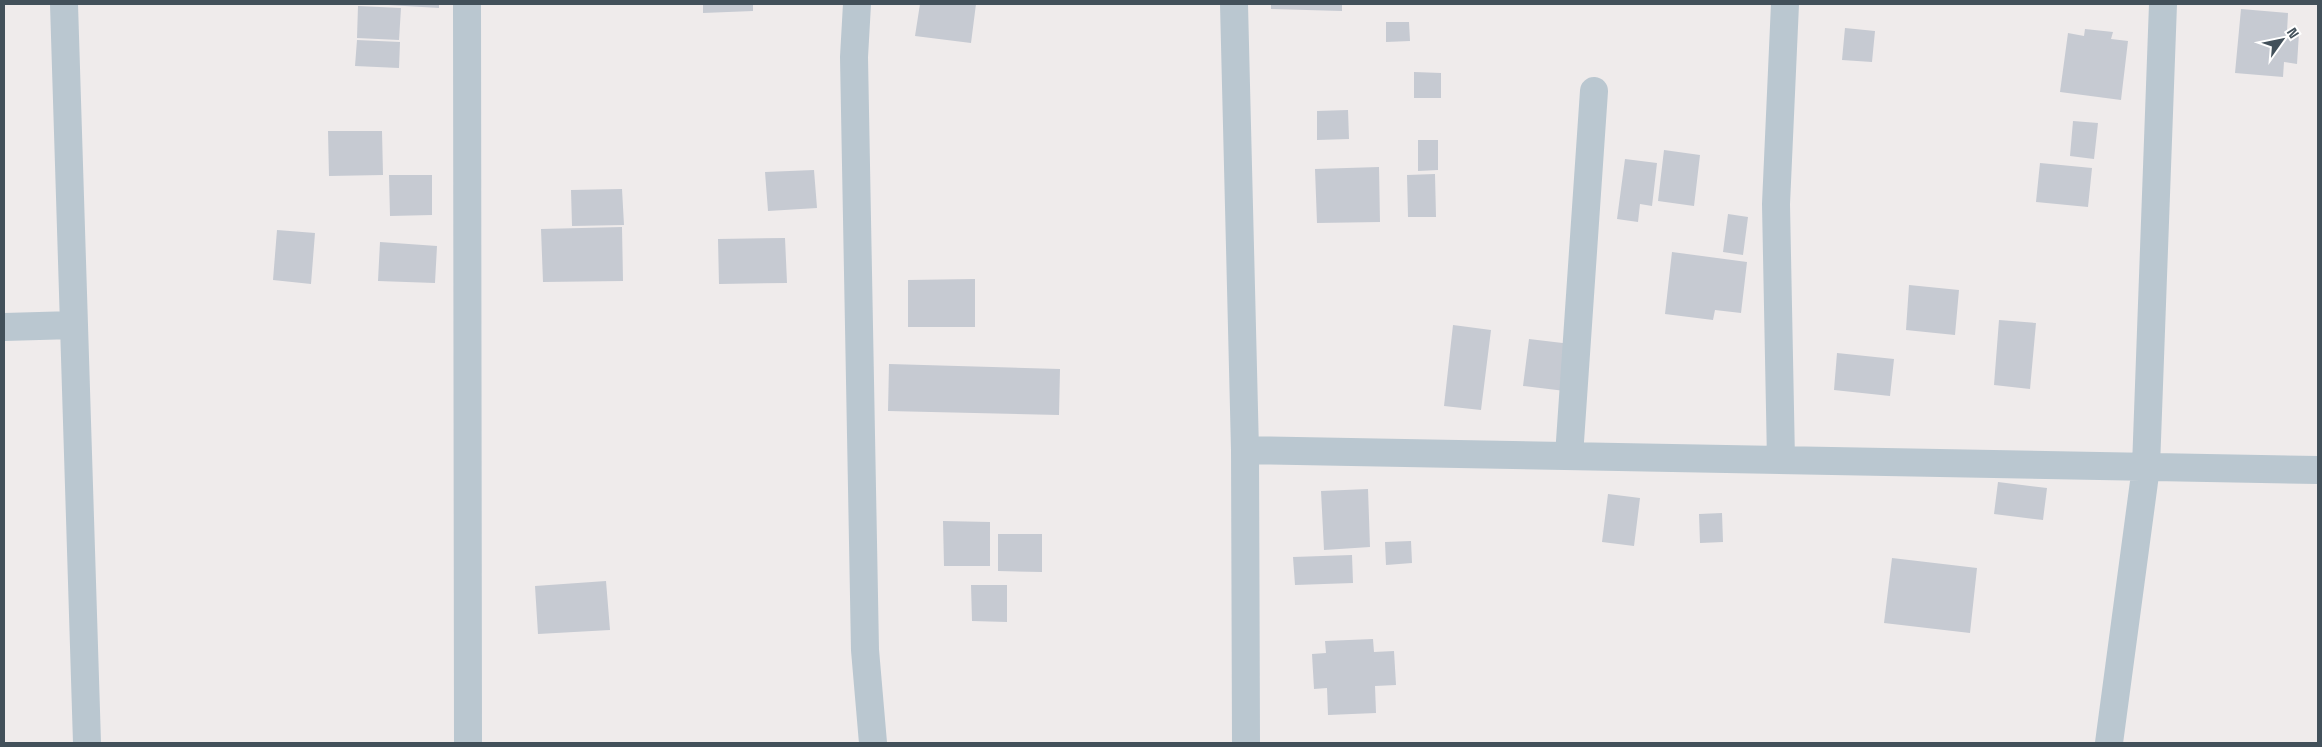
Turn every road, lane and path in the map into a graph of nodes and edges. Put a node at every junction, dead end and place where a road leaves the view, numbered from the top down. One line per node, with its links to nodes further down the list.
1 (64, 4): 8 (street)
2 (468, 4): 16 (street)
3 (857, 4): 17 (street)
4 (1234, 4): 10 (street)
5 (1785, 4): 12 (street)
6 (2163, 4): 13 (street)
7 (1594, 91): 11 (street)
8 (74, 325): 9 (street); 15 (street)
9 (4, 327)
10 (1245, 450): 11 (street); 18 (street)
11 (1569, 456): 12 (street)
12 (1781, 460): 13 (street)
13 (2146, 467): 14 (street); 19 (street)
14 (2318, 470)
15 (87, 743)
16 (468, 743)
17 (873, 743)
18 (1246, 743)
19 (2109, 743)

